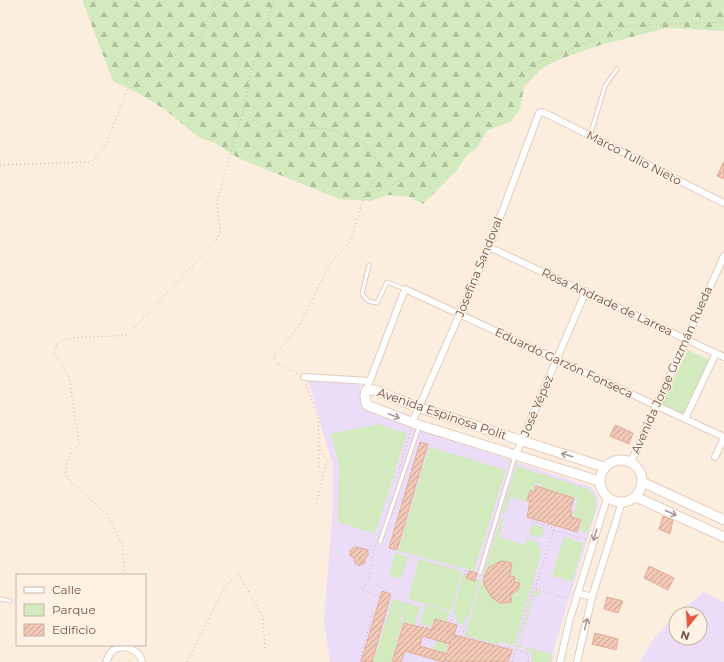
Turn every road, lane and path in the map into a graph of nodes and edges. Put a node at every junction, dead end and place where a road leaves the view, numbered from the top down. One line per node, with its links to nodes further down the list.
1 (216, 0): 8 (path)
2 (274, 0): 6 (path)
3 (724, 22): 9 (path)
4 (617, 69): 7 (lane)
5 (543, 112): 7 (street, Marco Tulio Nieto); 11 (street, Josefina Sandoval)
6 (242, 114): 9 (path); 51 (path)
7 (590, 136): 10 (street, Marco Tulio Nieto)
8 (0, 165)
9 (365, 194): 21 (path)
10 (724, 203)
11 (489, 247): 15 (street, Rosa Andrade de Larrea); 16 (street, Josefina Sandoval)
12 (724, 256): 17 (street, Avenida Jorge Guzmán Rueda)
13 (370, 265): 14 (lane)
14 (405, 289): 16 (street, Eduardo Garzón Fonseca); 22 (street)
15 (586, 292): 17 (street, Rosa Andrade de Larrea); 20 (street, José Yépez)
16 (459, 315): 20 (street, Eduardo Garzón Fonseca); 25 (street, Josefina Sandoval)
17 (686, 339): 18 (street, Rosa Andrade de Larrea); 24 (street, Avenida Jorge Guzmán Rueda)
18 (716, 353): 19 (street, Rosa Andrade de Larrea); 26 (street)
19 (724, 357)
20 (556, 360): 24 (street, Eduardo Garzón Fonseca); 29 (street, José Yépez)
21 (304, 377): 22 (street); 30 (path)
22 (369, 381): 23 (street)
23 (366, 391): 25 (street, Avenida Espinosa Polit); 27 (street, Avenida Espinosa Polit, one-way to 27)
24 (656, 406): 26 (street, Eduardo Garzón Fonseca); 33 (street, Avenida Jorge Guzmán Rueda)
25 (417, 407): 27 (street, Josefina Sandoval); 29 (street, Avenida Espinosa Polit)
26 (685, 419): 28 (street, Eduardo Garzón Fonseca)
27 (416, 424): 31 (street, Avenida Espinosa Polit); 48 (lane)
28 (724, 437): 32 (street)
29 (522, 441): 31 (street, José Yépez); 34 (street, Avenida Espinosa Polit, one-way to 29)
30 (319, 445): 35 (path); 41 (path)
31 (516, 454): 36 (street, Avenida Espinosa Polit); 50 (lane)
32 (715, 457)
33 (631, 462): 34 (street); 37 (street)
34 (604, 467): 36 (street)
35 (319, 468)
36 (599, 481): 39 (street)
37 (642, 482): 38 (street); 42 (street)
38 (636, 497): 40 (street); 46 (street, one-way to 46)
39 (607, 498): 40 (street); 54 (street, one-way to 54)
40 (622, 502): 56 (street)
41 (316, 504)
42 (724, 520)
43 (532, 521): 45 (path)
44 (555, 526): 45 (path)
45 (554, 529): 47 (path); 53 (path)
46 (724, 537)
47 (586, 540)
48 (380, 542)
49 (466, 569): 52 (path)
50 (480, 573)
51 (124, 574)
52 (465, 575)
53 (533, 588): 55 (path); 68 (path)
54 (577, 594): 56 (street); 78 (street)
55 (569, 596)
56 (592, 597): 79 (street, one-way to 56)
57 (0, 599): 58 (lane)
58 (10, 601)
59 (373, 612): 70 (path)
60 (454, 612): 65 (path)
61 (466, 624): 64 (path)
62 (419, 625): 65 (path)
63 (457, 625): 64 (path)
64 (465, 628): 67 (path)
65 (447, 632): 66 (path)
66 (453, 634): 67 (path); 71 (path)
67 (462, 636): 68 (path)
68 (516, 649): 76 (path); 77 (path)
69 (265, 651): 74 (path)
70 (360, 660)
71 (444, 661): 75 (path)
72 (106, 662): 73 (street)
73 (142, 662)
74 (187, 662)
75 (448, 662)
76 (512, 662)
77 (528, 662)
78 (560, 662)
79 (577, 662)

